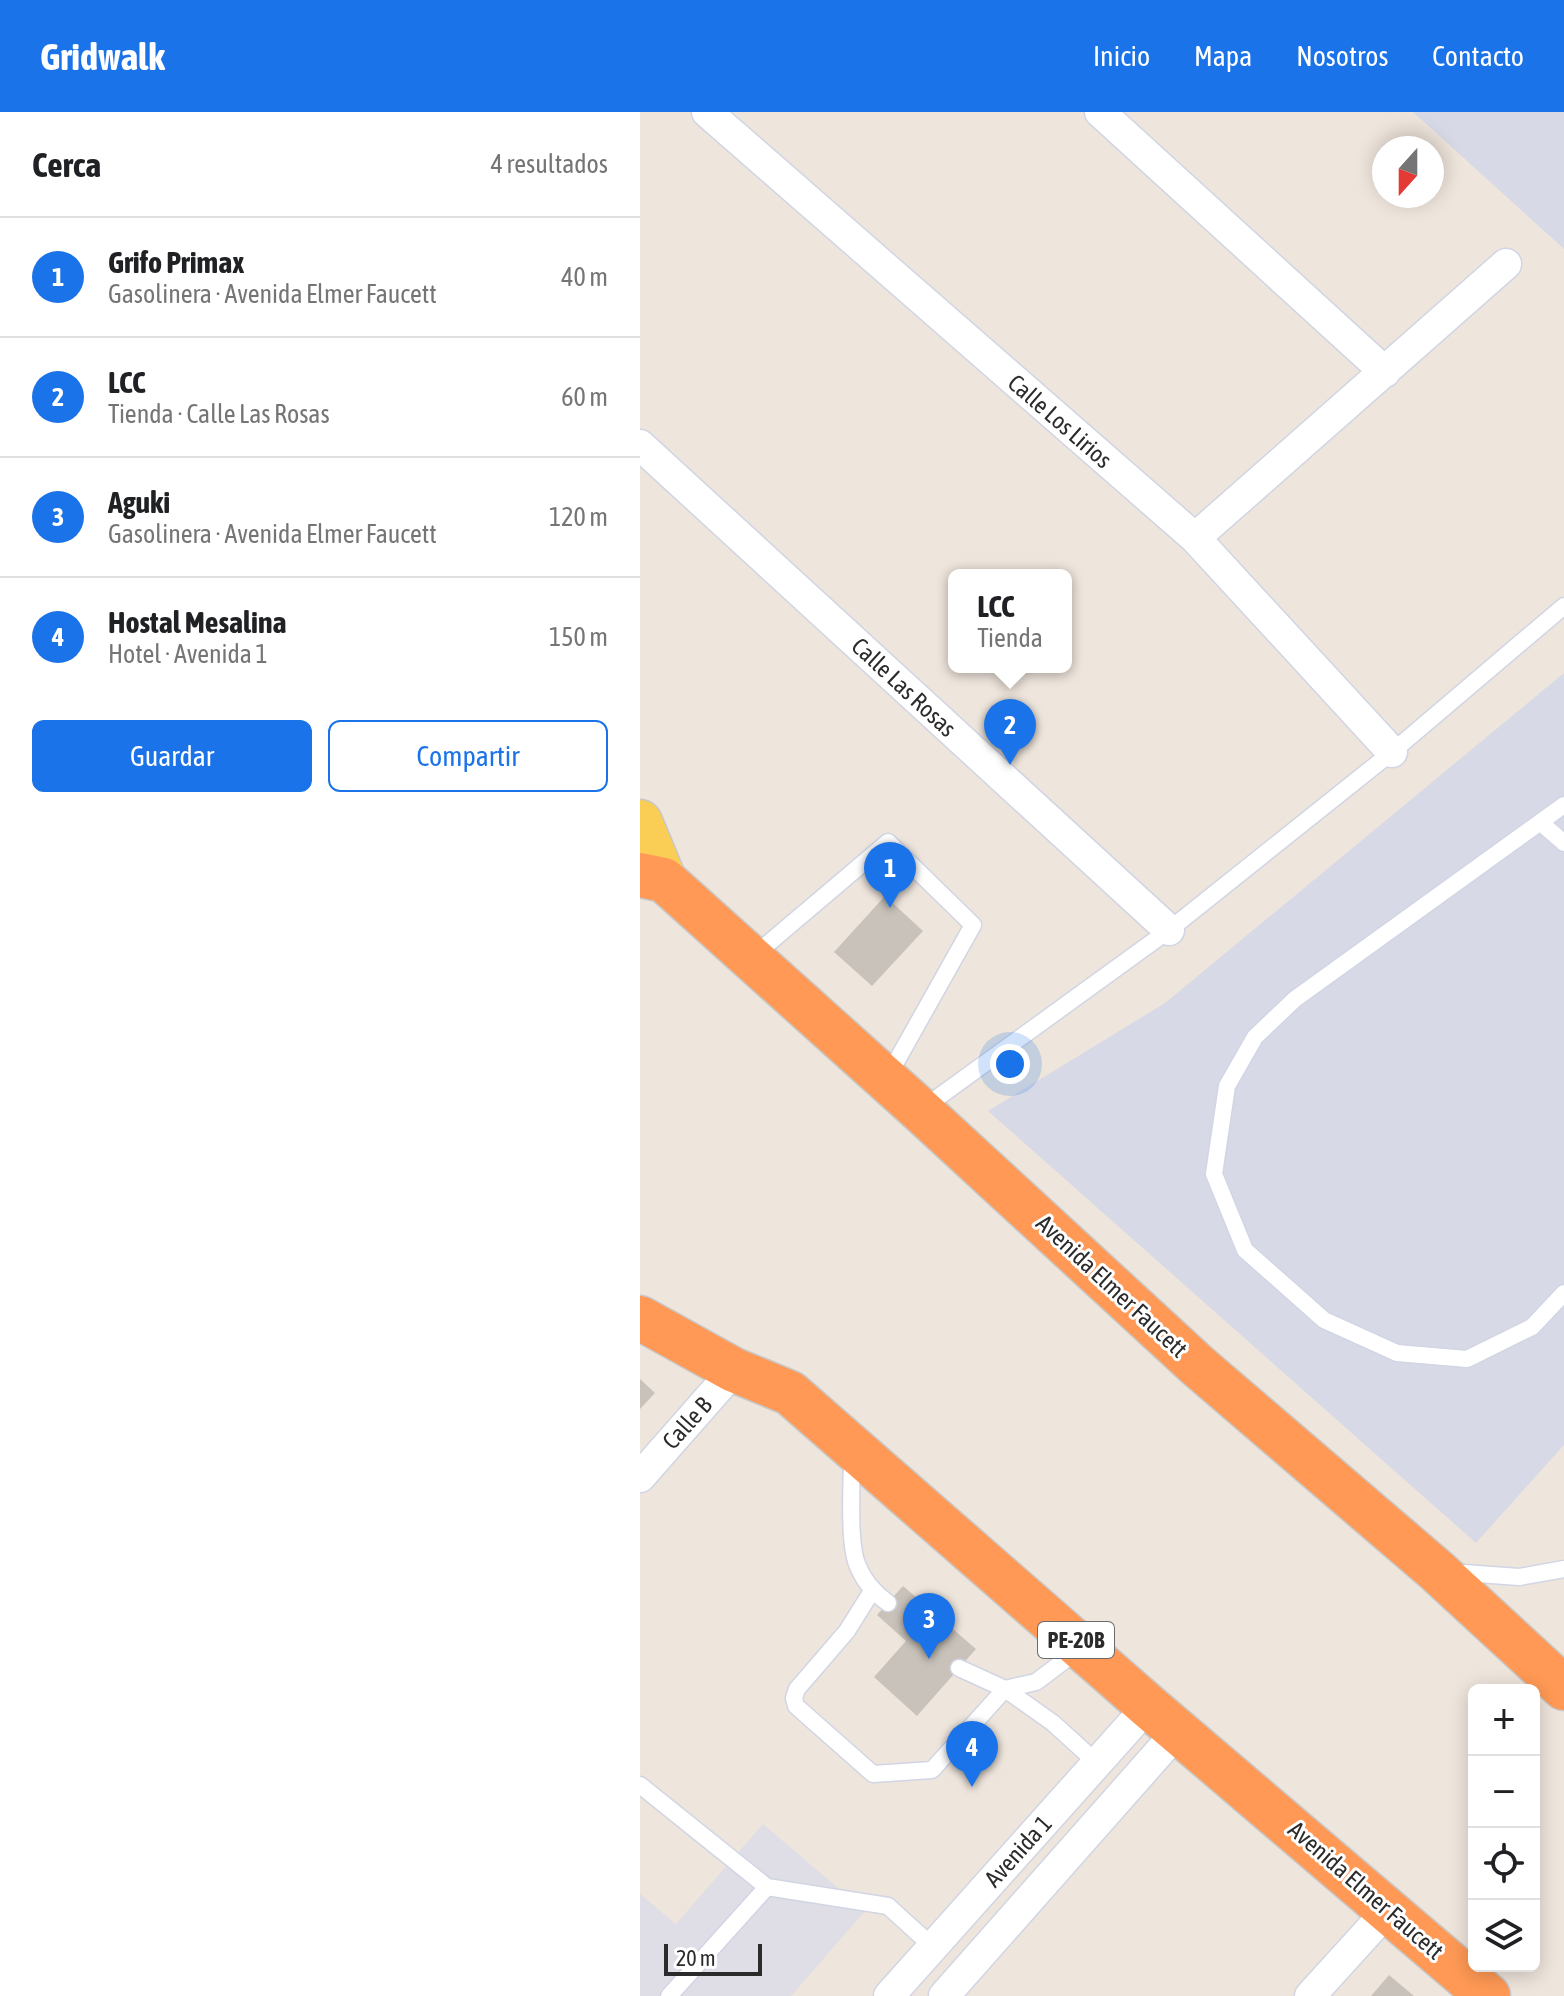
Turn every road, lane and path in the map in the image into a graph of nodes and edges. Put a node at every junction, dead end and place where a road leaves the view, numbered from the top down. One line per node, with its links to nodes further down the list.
1 (707, 112): 6 (street, Calle Los Lirios)
2 (1100, 112): 4 (street)
3 (1506, 264): 4 (street)
4 (1385, 372): 6 (street)
5 (640, 445): 14 (street, Calle Las Rosas)
6 (1195, 538): 8 (street, Calle Los Lirios)
7 (1564, 606): 8 (lane)
8 (1392, 752): 14 (lane)
9 (1564, 805): 11 (lane)
10 (640, 822): 13 (main road, Avenida Elmer Faucett)
11 (1540, 822): 12 (lane); 18 (lane)
12 (1564, 843)
13 (652, 878): 15 (highway, Avenida Elmer Faucett)
14 (1169, 930): 17 (lane)
15 (750, 959): 16 (highway, Avenida Elmer Faucett); 16 (lane)
16 (886, 1079): 17 (highway, Avenida Elmer Faucett)
17 (920, 1110): 24 (highway, Avenida Elmer Faucett)
18 (1564, 1293)
19 (640, 1318): 20 (highway, Avenida Elmer Faucett / PE-20B)
20 (734, 1370): 21 (highway, Avenida Elmer Faucett / PE-20B); 22 (street, Calle B)
21 (852, 1446): 25 (lane); 27 (highway, Avenida Elmer Faucett / PE-20B)
22 (640, 1477)
23 (1564, 1569): 24 (lane)
24 (1437, 1571): 29 (highway, Avenida Elmer Faucett)
25 (872, 1591): 26 (lane); 30 (lane)
26 (888, 1603)
27 (1083, 1646): 30 (lane); 31 (highway, Avenida Elmer Faucett / PE-20B)
28 (959, 1668): 30 (lane)
29 (1564, 1688)
30 (1005, 1689): 32 (lane)
31 (1163, 1718): 32 (street, Avenida 1); 35 (highway, Avenida Elmer Faucett / PE-20B); 39 (street, Avenida 1)
32 (1097, 1763): 36 (street, Avenida 1)
33 (640, 1785): 34 (lane)
34 (767, 1887): 36 (lane); 37 (lane)
35 (1389, 1909): 40 (street); 41 (highway, Avenida Elmer Faucett / PE-20B)
36 (933, 1947): 38 (street, Avenida 1)
37 (669, 1996)
38 (889, 1996)
39 (944, 1996)
40 (1310, 1996)
41 (1488, 1996)

